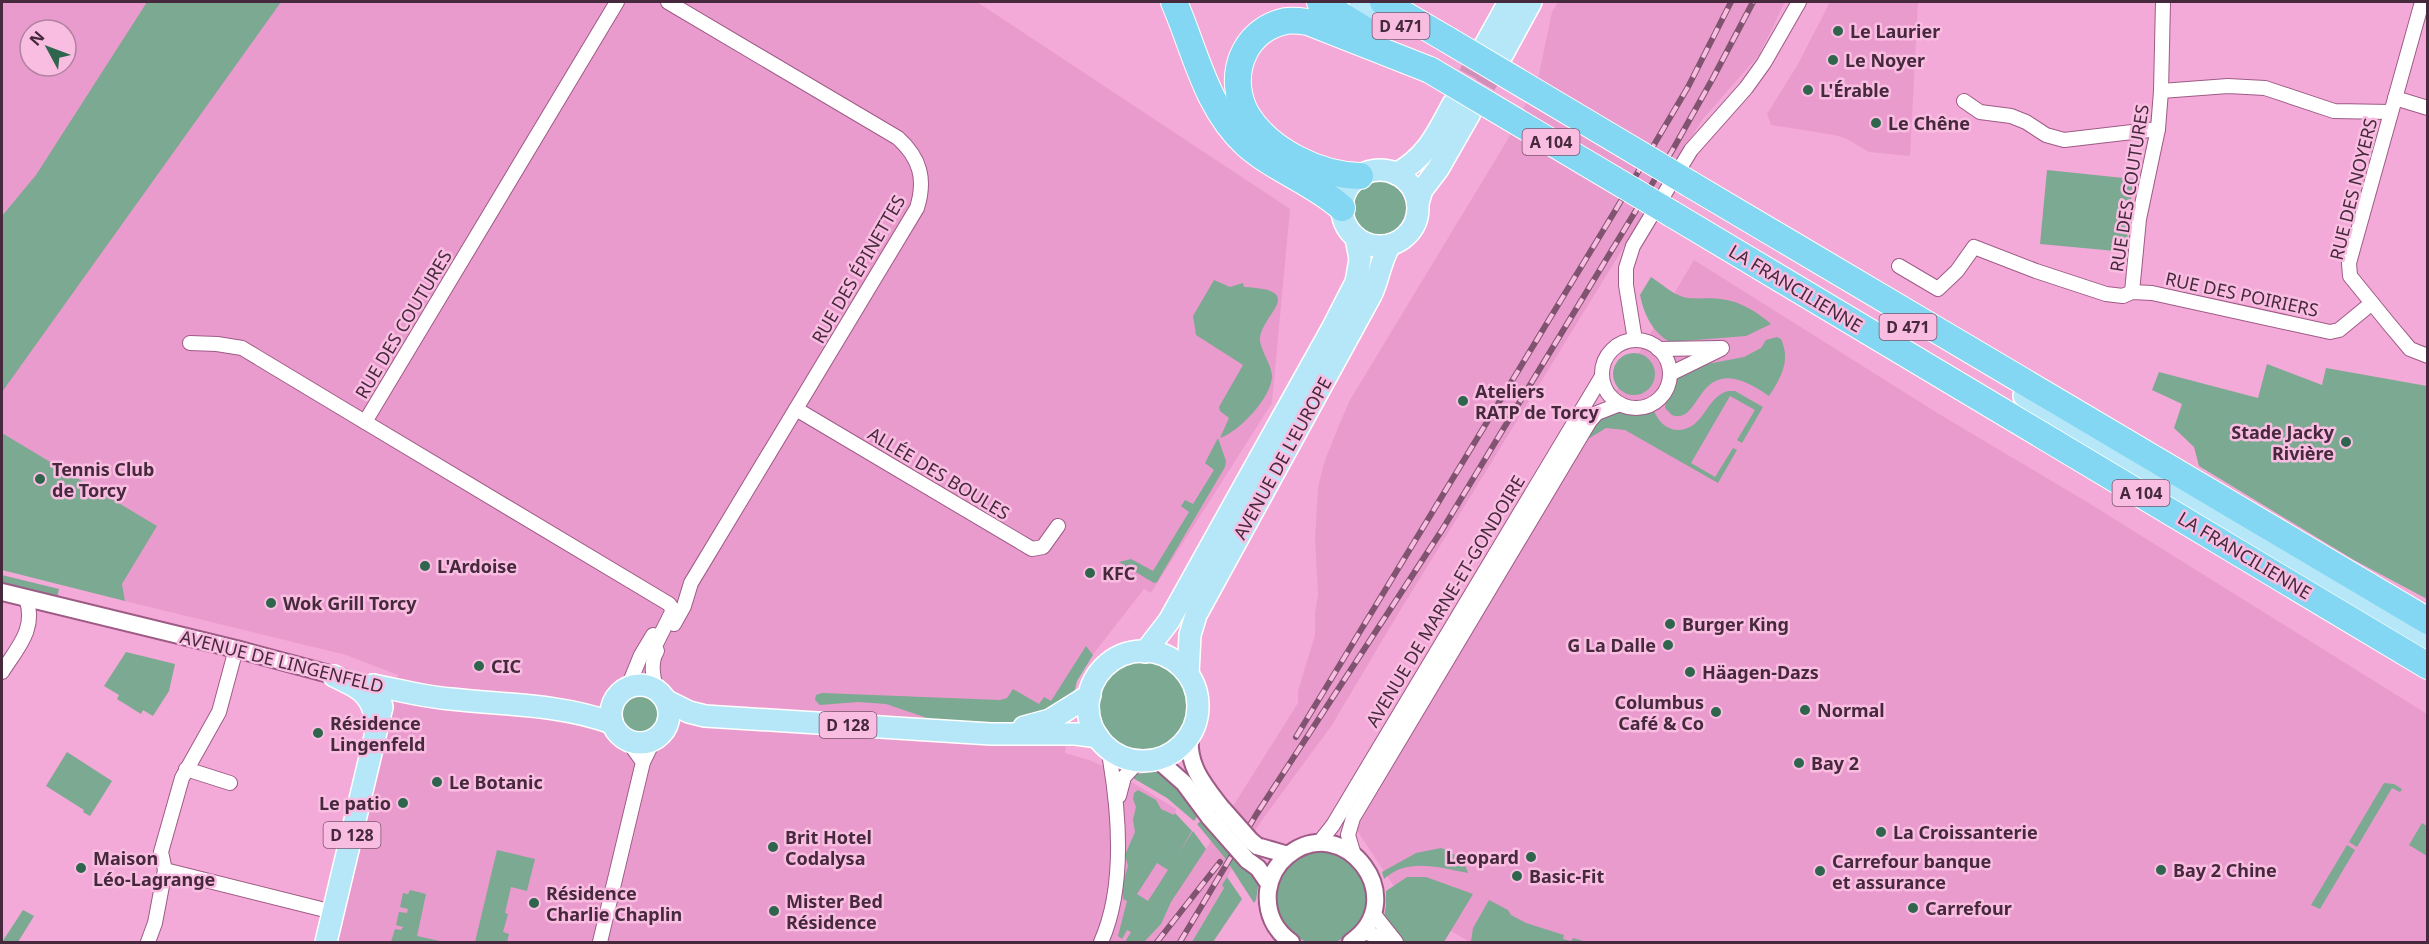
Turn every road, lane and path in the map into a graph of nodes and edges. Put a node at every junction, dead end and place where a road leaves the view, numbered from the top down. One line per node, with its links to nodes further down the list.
1 (617, 2): 37 (street, RUE DES COUTURES)
2 (668, 2): 36 (street, RUE DES ÉPINETTES)
3 (1174, 2): 23 (highway)
4 (1320, 2): 12 (highway, LA FRANCILIENNE / A 104)
5 (1360, 2): 12 (main road, D 471)
6 (1385, 2): 12 (highway, LA FRANCILIENNE / A 104)
7 (1509, 2): 8 (main road)
8 (1531, 2)
9 (1799, 2): 29 (street)
10 (2163, 2): 13 (street, RUE DES COUTURES)
11 (2422, 2): 14 (street, RUE DES NOYERS)
12 (1440, 53): 20 (highway); 21 (highway, LA FRANCILIENNE / A 104, bridge); 21 (highway, LA FRANCILIENNE / A 104, bridge)
13 (2162, 91): 17 (street); 18 (street, RUE DES COUTURES)
14 (2395, 98): 16 (street); 17 (street, RUE DES NOYERS)
15 (1964, 102): 18 (street)
16 (2427, 108)
17 (2391, 112): 28 (street, RUE DES NOYERS)
18 (2158, 129): 27 (street, RUE DES COUTURES)
19 (1396, 174): 20 (main road); 22 (main road); 22 (main road, AVENUE DE L'EUROPE)
20 (1360, 176): 23 (main road)
21 (1682, 198): 43 (highway, LA FRANCILIENNE / A 104); 44 (main road, D 471); 48 (highway, LA FRANCILIENNE / A 104)
22 (1418, 203): 25 (main road, AVENUE DE L'EUROPE)
23 (1342, 208): 24 (main road, AVENUE DE L'EUROPE)
24 (1356, 238): 25 (main road); 46 (main road, AVENUE DE L'EUROPE)
25 (1390, 245): 50 (main road, AVENUE DE L'EUROPE)
26 (1899, 266): 27 (street, RUE DES COUTURES)
27 (2132, 292): 28 (street, RUE DES POIRIERS)
28 (2372, 303): 32 (street, RUE DES NOYERS)
29 (1635, 340): 31 (street); 34 (street)
30 (190, 343): 37 (street)
31 (1658, 349): 33 (street); 33 (street)
32 (2427, 356)
33 (1670, 374): 35 (street)
34 (1602, 376): 35 (street); 73 (street, AVENUE DE MARNE-ET-GONDOIRE)
35 (1620, 404): 75 (street, AVENUE DE MARNE-ET-GONDOIRE)
36 (796, 409): 38 (street, ALLÉE DES BOULES); 39 (street, RUE DES ÉPINETTES)
37 (365, 422): 42 (street, RUE DES COUTURES)
38 (1058, 526)
39 (691, 583): 42 (street, RUE DES ÉPINETTES); 47 (street, RUE DES ÉPINETTES)
40 (2, 592): 41 (street, AVENUE DE LINGENFELD)
41 (26, 598): 45 (street, AVENUE DE LINGENFELD); 49 (street)
42 (669, 604): 47 (street); 54 (street, RUE DES ÉPINETTES)
43 (2427, 621)
44 (2427, 638)
45 (236, 649): 51 (street, AVENUE DE LINGENFELD); 69 (street)
46 (1145, 652): 50 (main road); 56 (main road)
47 (653, 657): 55 (street)
48 (2427, 666)
49 (2, 672)
50 (1188, 674): 64 (main road)
51 (334, 676): 52 (street, AVENUE DE LINGENFELD); 61 (main road)
52 (374, 685): 53 (main road, AVENUE DE LINGENFELD); 57 (main road)
53 (403, 691): 57 (main road); 58 (main road, AVENUE DE LINGENFELD); 61 (main road)
54 (621, 694): 55 (main road); 58 (main road, AVENUE DE LINGENFELD); 60 (main road)
55 (661, 695): 59 (main road, D 128); 62 (main road)
56 (1090, 695): 63 (main road, D 128); 66 (main road)
57 (382, 706): 61 (main road, D 128)
58 (566, 711): 60 (main road, AVENUE DE LINGENFELD)
59 (705, 716): 62 (main road, D 128); 63 (main road, D 128)
60 (612, 723): 65 (main road)
61 (378, 727): 78 (main road, D 128)
62 (660, 734): 65 (main road); 68 (street)
63 (991, 734): 66 (main road, D 128)
64 (1190, 735): 67 (main road); 72 (street)
65 (627, 740): 68 (street)
66 (1103, 743): 67 (main road); 71 (street)
67 (1148, 760): 71 (street); 72 (street)
68 (643, 762): 84 (street)
69 (186, 769): 70 (street); 76 (street)
70 (230, 783)
71 (1117, 803): 85 (street)
72 (1215, 812): 74 (street, bridge); 77 (street, bridge)
73 (1318, 844): 74 (street); 75 (street)
74 (1288, 855): 77 (street)
75 (1354, 855): 79 (street)
76 (165, 870): 78 (street); 82 (street)
77 (1269, 884): 86 (street)
78 (333, 912): 83 (main road, D 128)
79 (1373, 913): 80 (street); 81 (street)
80 (1356, 937): 81 (street)
81 (1395, 941)
82 (148, 942)
83 (326, 942)
84 (600, 942)
85 (1101, 942)
86 (1291, 942)

